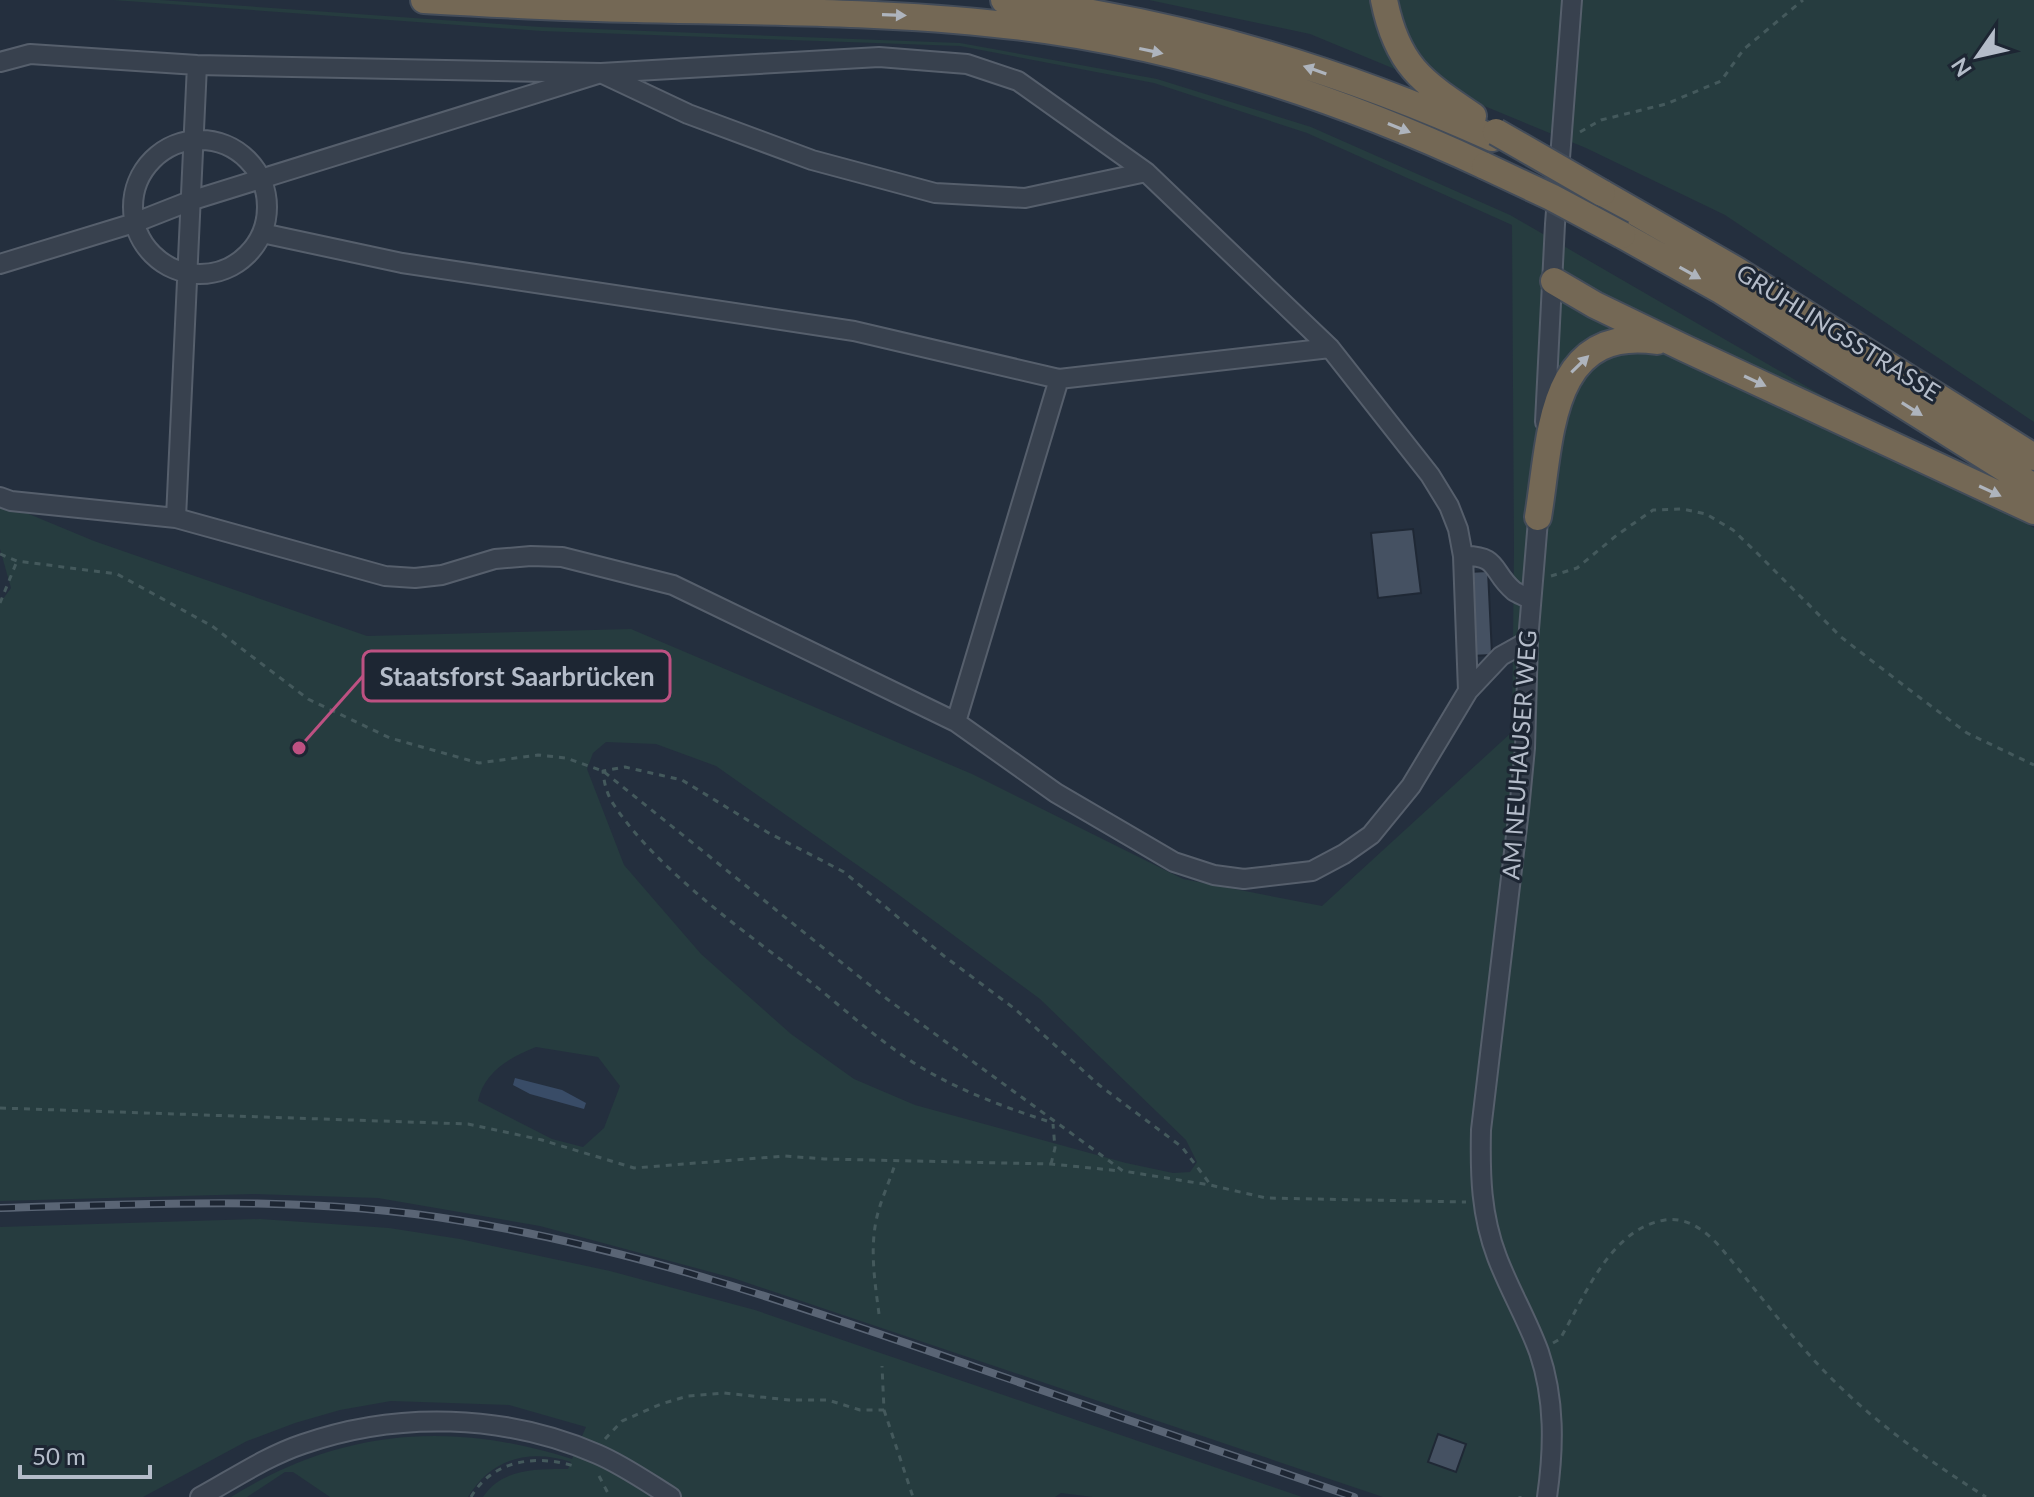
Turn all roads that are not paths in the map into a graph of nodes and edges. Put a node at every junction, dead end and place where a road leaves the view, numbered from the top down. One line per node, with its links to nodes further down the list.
1 (424, 0): 22 (highway, one-way to 22, bridge)
2 (1004, 0): 8 (highway, one-way to 2)
3 (1384, 0): 8 (highway)
4 (1572, 0): 17 (street, AM NEUHAUSER WEG)
5 (0, 62): 6 (street)
6 (197, 65): 7 (street); 9 (street)
7 (601, 73): 10 (street); 10 (street); 11 (street)
8 (1494, 135): 21 (highway, GRÜHLINGSSTRASSE, bridge)
9 (195, 140): 11 (street); 12 (street); 13 (street)
10 (1146, 172): 18 (street)
11 (262, 180): 12 (street); 14 (street)
12 (190, 201): 13 (street); 16 (street)
13 (134, 223): 15 (street); 16 (street)
14 (262, 233): 16 (street); 20 (street)
15 (0, 264)
16 (188, 273): 26 (street)
17 (1554, 281): 19 (highway); 25 (street, AM NEUHAUSER WEG)
18 (1330, 348): 20 (street); 27 (street)
19 (1684, 348): 24 (highway, one-way to 24); 25 (highway, one-way to 19)
20 (1059, 379): 31 (street)
21 (2034, 457)
22 (2034, 487)
23 (0, 497): 26 (street)
24 (2034, 511)
25 (1538, 517): 28 (street, AM NEUHAUSER WEG)
26 (176, 518): 31 (street)
27 (1463, 556): 28 (street); 30 (street)
28 (1532, 591): 29 (street, AM NEUHAUSER WEG)
29 (1528, 641): 30 (street); 34 (street, AM NEUHAUSER WEG)
30 (1468, 691): 31 (street)
31 (956, 722)
32 (200, 1497): 33 (street)
33 (671, 1497)
34 (1547, 1497)

